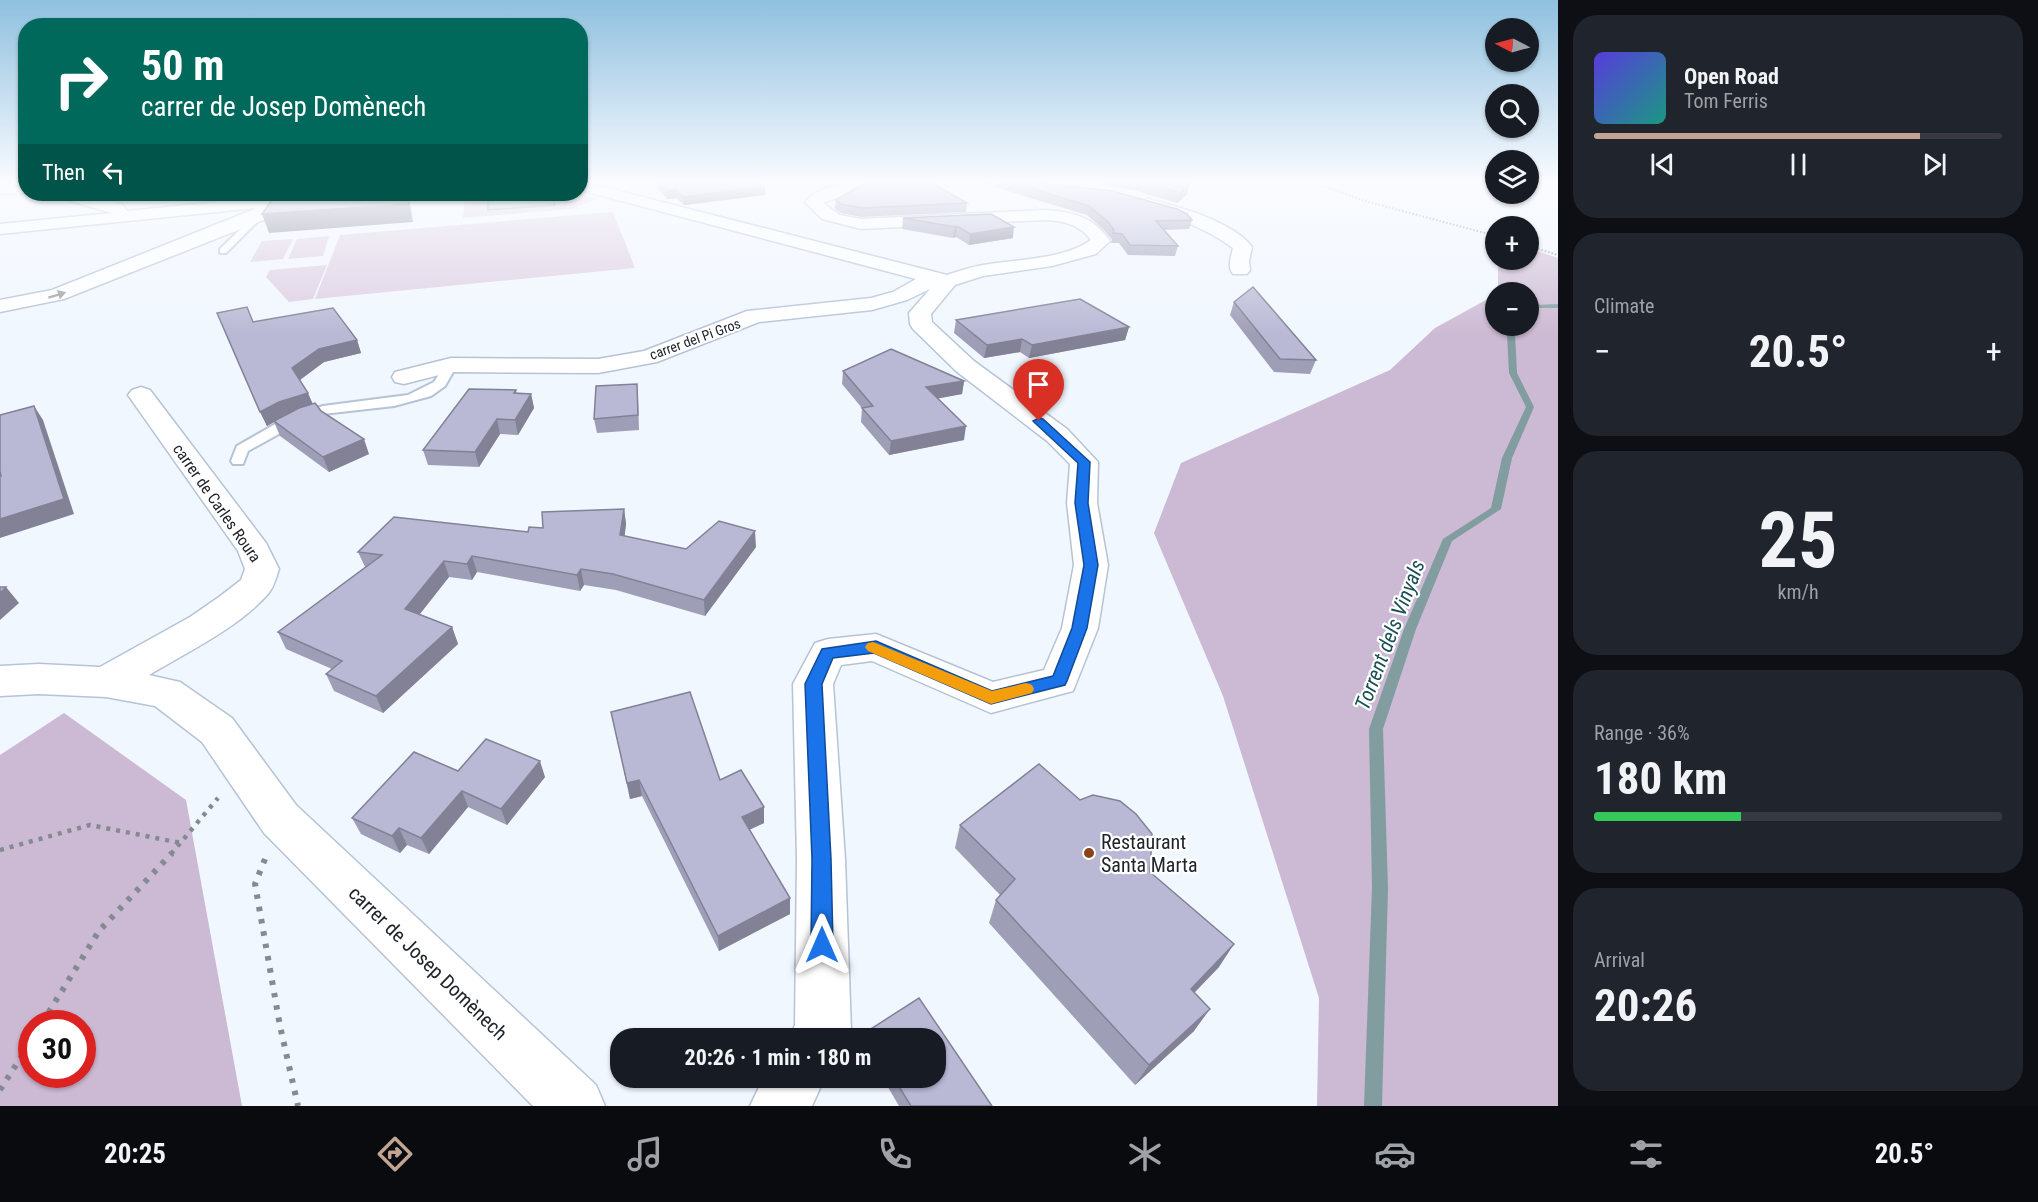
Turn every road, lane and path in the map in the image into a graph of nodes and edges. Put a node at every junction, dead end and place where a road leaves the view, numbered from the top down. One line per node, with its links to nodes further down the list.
1 (201, 233): 11 (street, one-way to 1)
2 (241, 233): 7 (lane)
3 (763, 233): 10 (street)
4 (1096, 233): 10 (street)
5 (1224, 233): 9 (street)
6 (1539, 249): 8 (path)
7 (223, 251)
8 (1558, 255)
9 (1240, 270)
10 (948, 281): 12 (street, carrer del Pi Gros); 23 (street)
11 (0, 306)
12 (451, 365): 13 (street, carrer del Pi Gros); 15 (lane)
13 (404, 377)
14 (141, 395): 17 (street, carrer de Carles Roura)
15 (238, 461)
16 (0, 681): 17 (street, carrer de Josep Domènech)
17 (106, 682): 18 (street, carrer de Josep Domènech)
18 (244, 768): 19 (street, carrer de Josep Domènech); 20 (path)
19 (280, 819): 27 (path); 28 (street, carrer de Josep Domènech)
20 (181, 843): 21 (path); 22 (path)
21 (0, 850)
22 (50, 1010)
23 (823, 1028)
24 (18, 1062): 26 (path)
25 (790, 1088): 29 (street)
26 (0, 1090)
27 (298, 1106)
28 (575, 1106)
29 (780, 1106)

